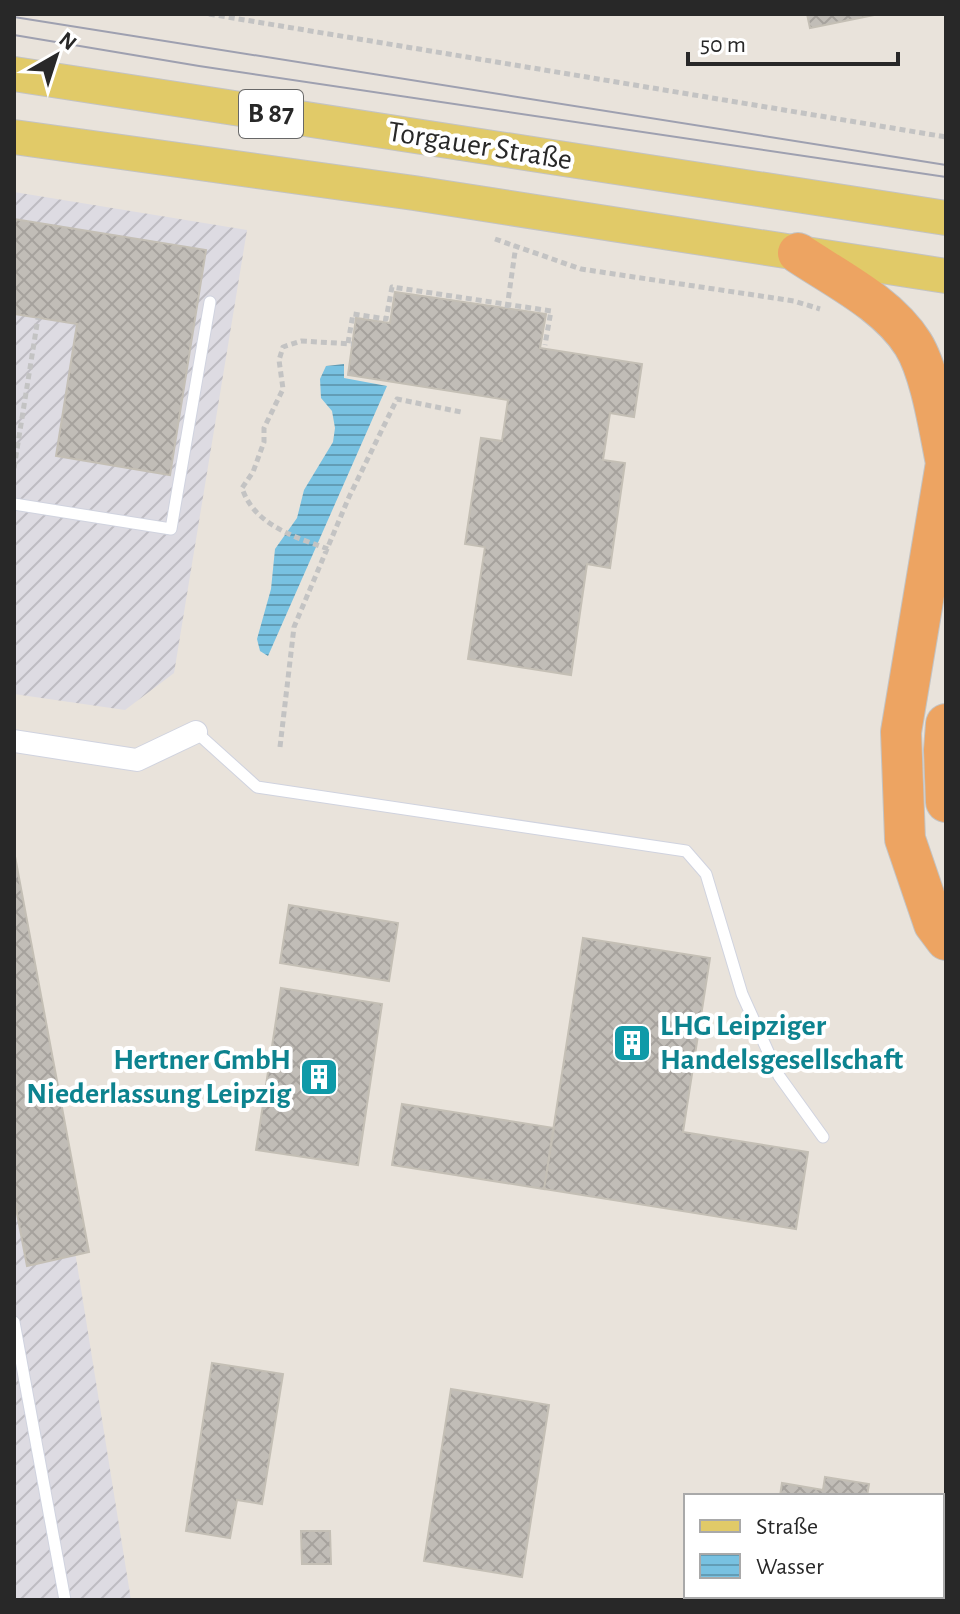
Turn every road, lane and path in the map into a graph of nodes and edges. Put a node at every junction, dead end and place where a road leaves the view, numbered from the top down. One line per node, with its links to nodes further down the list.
1 (209, 14): 2 (path)
2 (232, 16): 5 (path)
3 (14, 74): 6 (main road, Torgauer Straße / B 87)
4 (14, 137): 9 (main road, Torgauer Straße / B 87)
5 (946, 137)
6 (946, 218)
7 (488, 237): 8 (path)
8 (516, 245): 12 (path); 13 (path)
9 (798, 253): 10 (main road, Torgauer Straße / B 87); 17 (highway)
10 (946, 276)
11 (210, 302): 19 (lane)
12 (507, 307): 15 (path); 20 (path)
13 (828, 311)
14 (38, 318): 18 (path)
15 (545, 345)
16 (461, 412): 20 (path)
17 (946, 463): 26 (highway)
18 (14, 468)
19 (14, 504)
20 (328, 549): 24 (path)
21 (946, 724): 25 (highway)
22 (196, 732): 23 (street); 27 (lane)
23 (14, 741)
24 (280, 747)
25 (946, 802)
26 (946, 940)
27 (823, 1137)
28 (14, 1322): 29 (lane)
29 (65, 1600)

